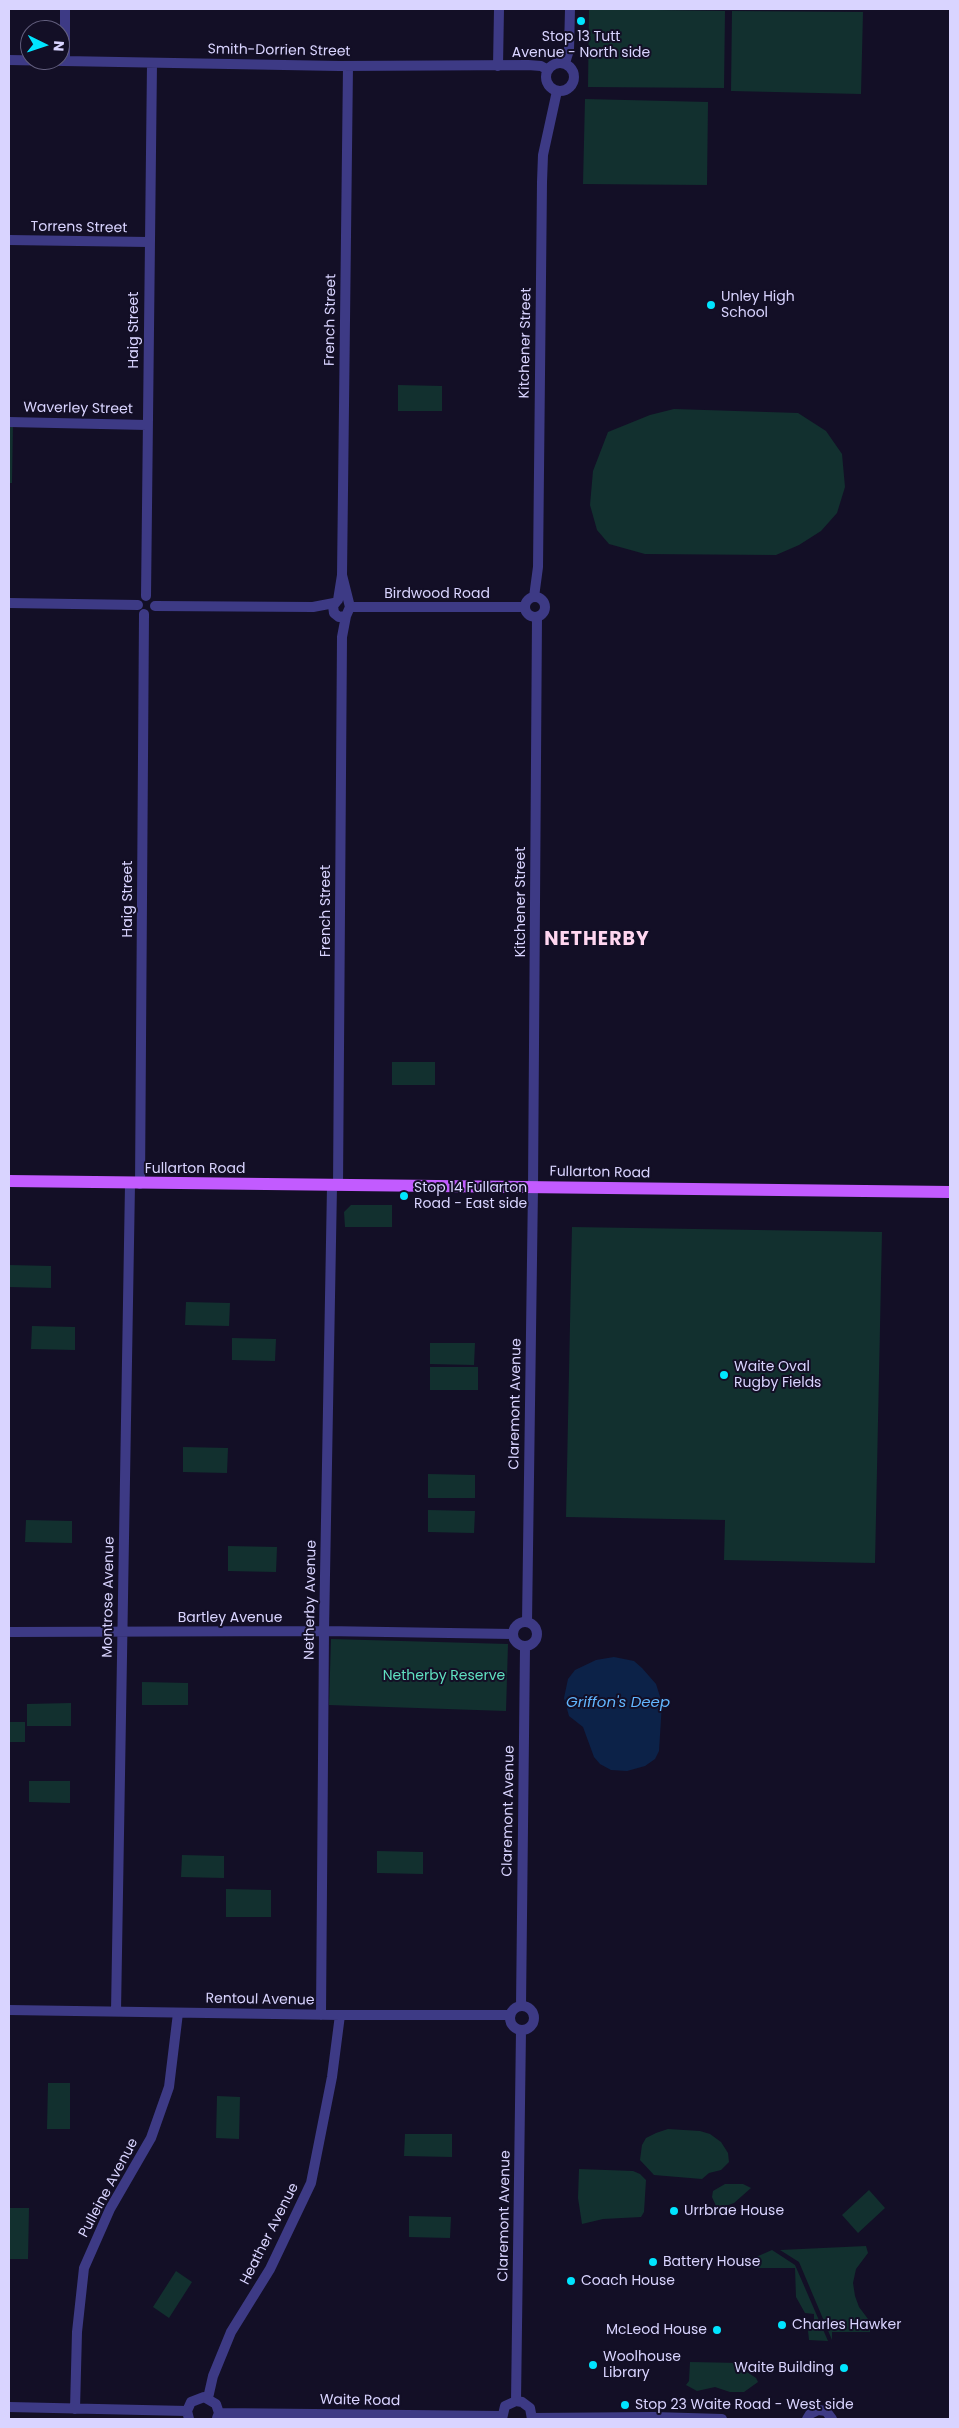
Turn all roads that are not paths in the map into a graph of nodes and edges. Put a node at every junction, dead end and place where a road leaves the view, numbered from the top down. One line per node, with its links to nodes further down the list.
1 (499, 9): 7 (street)
2 (570, 9): 5 (street)
3 (70, 61): 4 (street, Smith-Dorrien Street)
4 (152, 63): 6 (street, Smith-Dorrien Street); 11 (street, Haig Street)
5 (565, 63): 8 (street); 9 (street)
6 (348, 66): 7 (street, Smith-Dorrien Street); 19 (street, French Street)
7 (498, 66): 8 (street, Smith-Dorrien Street)
8 (548, 70): 9 (street)
9 (557, 91): 15 (street, Kitchener Street)
10 (9, 240): 11 (street, Torrens Street)
11 (148, 242): 13 (street, Haig Street)
12 (9, 422): 13 (street, Waverley Street)
13 (147, 425): 14 (street, Haig Street)
14 (146, 596): 17 (street); 20 (street)
15 (534, 597): 18 (street); 21 (street)
16 (9, 603): 20 (street)
17 (155, 606): 19 (street, Birdwood Road); 20 (street)
18 (524, 607): 19 (street, Birdwood Road); 21 (street)
19 (341, 608): 24 (street, French Street)
20 (141, 609): 23 (street, Haig Street)
21 (537, 617): 25 (street, Kitchener Street)
22 (9, 1181): 23 (main road, Fullarton Road)
23 (135, 1184): 24 (main road, Fullarton Road); 30 (street, Montrose Avenue)
24 (335, 1186): 25 (main road, Fullarton Road); 28 (street, Netherby Avenue)
25 (533, 1187): 26 (main road, Fullarton Road); 27 (street, Claremont Avenue)
26 (950, 1192)
27 (527, 1622): 31 (street); 32 (street)
28 (324, 1631): 30 (street, Bartley Avenue); 31 (street, Bartley Avenue); 37 (street, Netherby Avenue)
29 (9, 1632): 30 (street, Bartley Avenue)
30 (122, 1632): 35 (street, Montrose Avenue)
31 (512, 1634): 32 (street)
32 (525, 1647): 33 (street, Claremont Avenue)
33 (521, 2006): 38 (street); 40 (street)
34 (9, 2010): 35 (street, Rentoul Avenue)
35 (116, 2011): 36 (street, Rentoul Avenue)
36 (178, 2013): 37 (street, Rentoul Avenue); 44 (street, Pulleine Avenue)
37 (321, 2015): 39 (street, Rentoul Avenue)
38 (510, 2015): 39 (street, Rentoul Avenue); 40 (street)
39 (340, 2016): 41 (street, Heather Avenue)
40 (521, 2030): 42 (street, Claremont Avenue)
41 (208, 2398): 45 (street); 46 (street)
42 (516, 2401): 47 (street); 48 (street)
43 (9, 2407): 44 (street)
44 (75, 2408): 45 (street)
45 (188, 2415)
46 (218, 2416): 47 (street, Waite Road)
47 (502, 2418)
48 (532, 2419): 49 (street)
49 (722, 2419)
50 (807, 2419): 51 (street)
51 (832, 2419)

